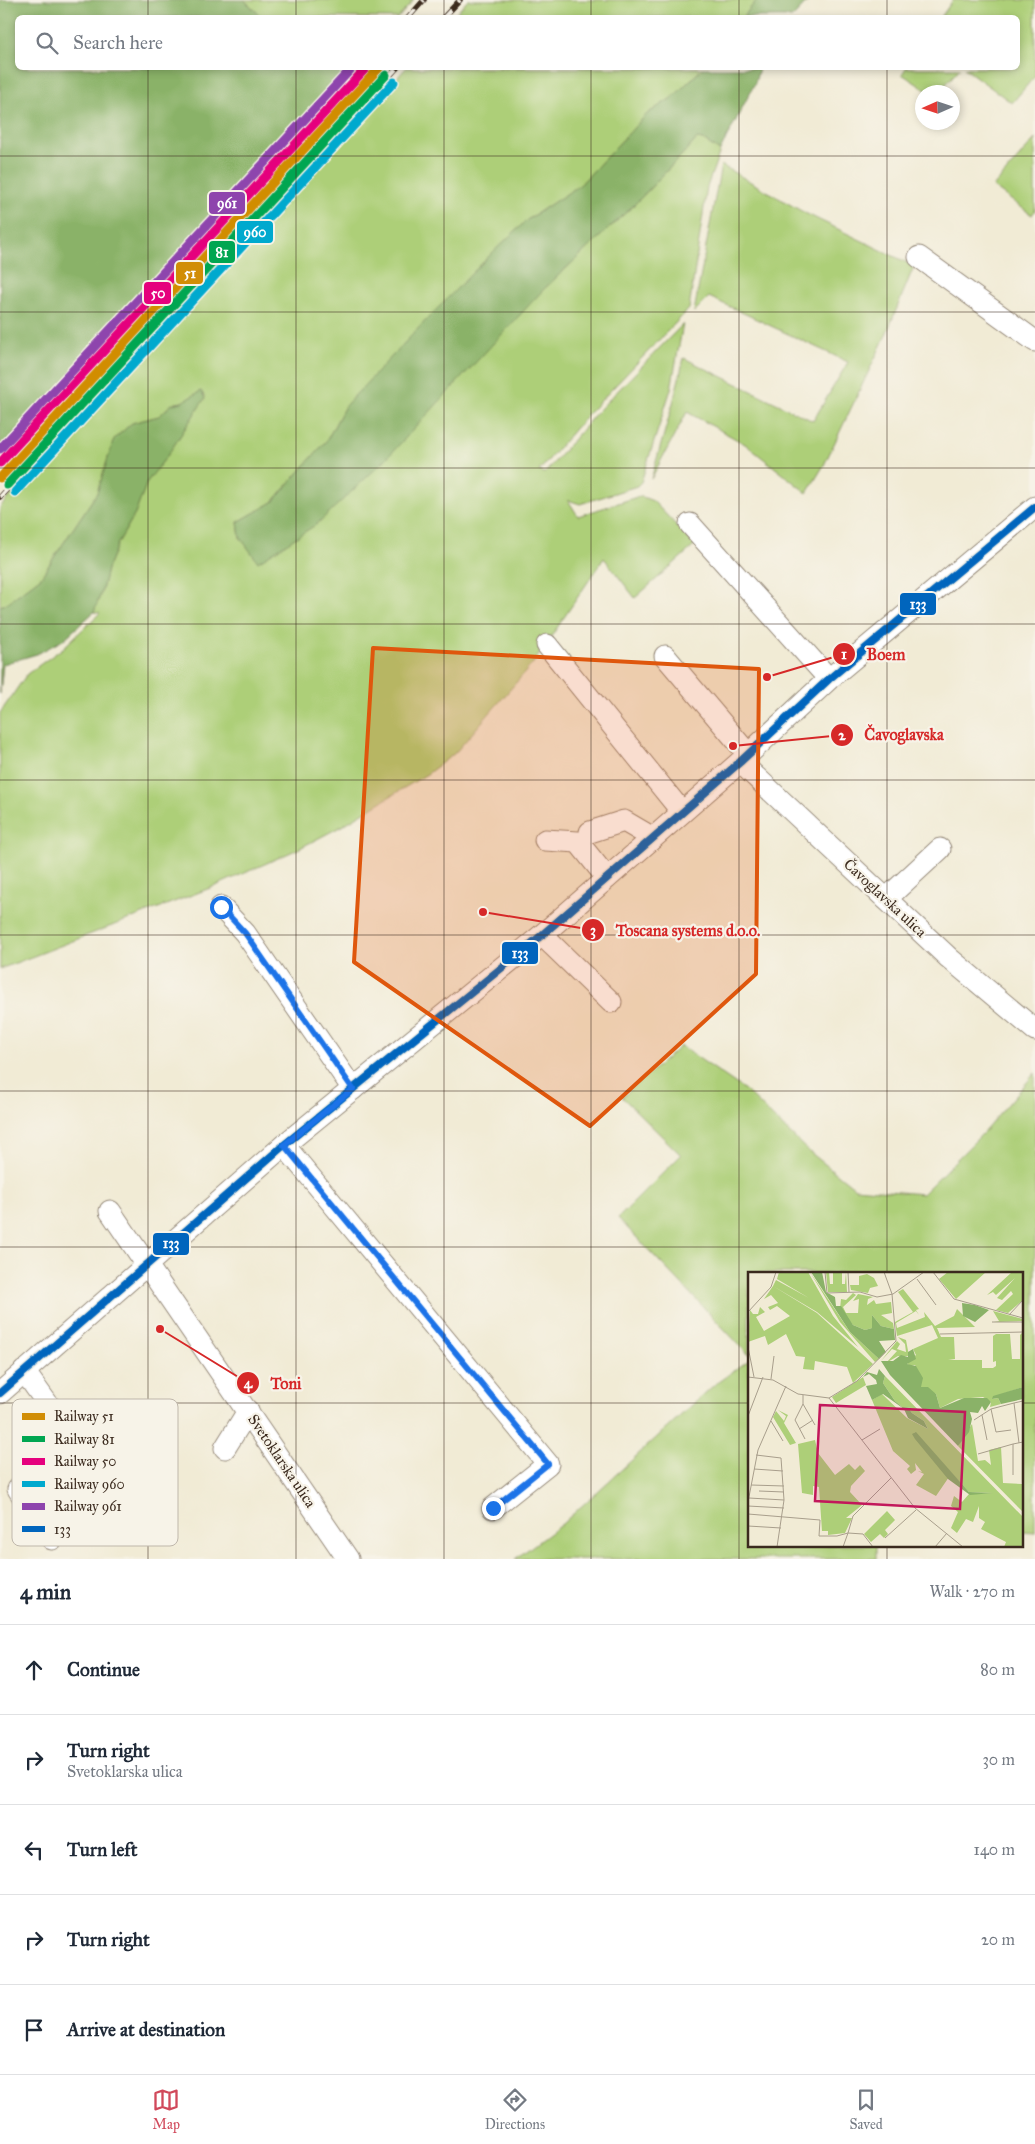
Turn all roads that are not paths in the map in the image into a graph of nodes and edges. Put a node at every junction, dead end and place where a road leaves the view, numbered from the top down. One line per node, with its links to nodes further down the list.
1 (919, 257): 2 (street)
2 (1035, 341)
3 (1035, 507): 7 (street)
4 (690, 524): 7 (street)
5 (547, 644): 9 (street)
6 (666, 656): 8 (street, Čavoglavska ulica)
7 (829, 679): 8 (street)
8 (744, 758): 9 (street); 15 (street, Čavoglavska ulica)
9 (682, 812): 11 (street)
10 (590, 832): 11 (street)
11 (653, 838): 14 (street)
12 (545, 840): 14 (street)
13 (940, 849): 15 (street)
14 (607, 878): 17 (street)
15 (886, 899): 19 (street, Čavoglavska ulica)
16 (221, 907): 20 (street)
17 (542, 935): 18 (street); 20 (street)
18 (611, 1002)
19 (1035, 1030)
20 (353, 1089): 21 (street)
21 (284, 1145): 23 (street); 29 (street)
22 (110, 1211): 23 (street, Svetoklarska ulica)
23 (148, 1264): 24 (street); 27 (street, Svetoklarska ulica)
24 (24, 1371): 25 (street); 26 (street)
25 (0, 1393)
26 (44, 1399)
27 (248, 1411): 28 (street); 30 (street, Svetoklarska ulica)
28 (225, 1448)
29 (493, 1508)
30 (348, 1559)

